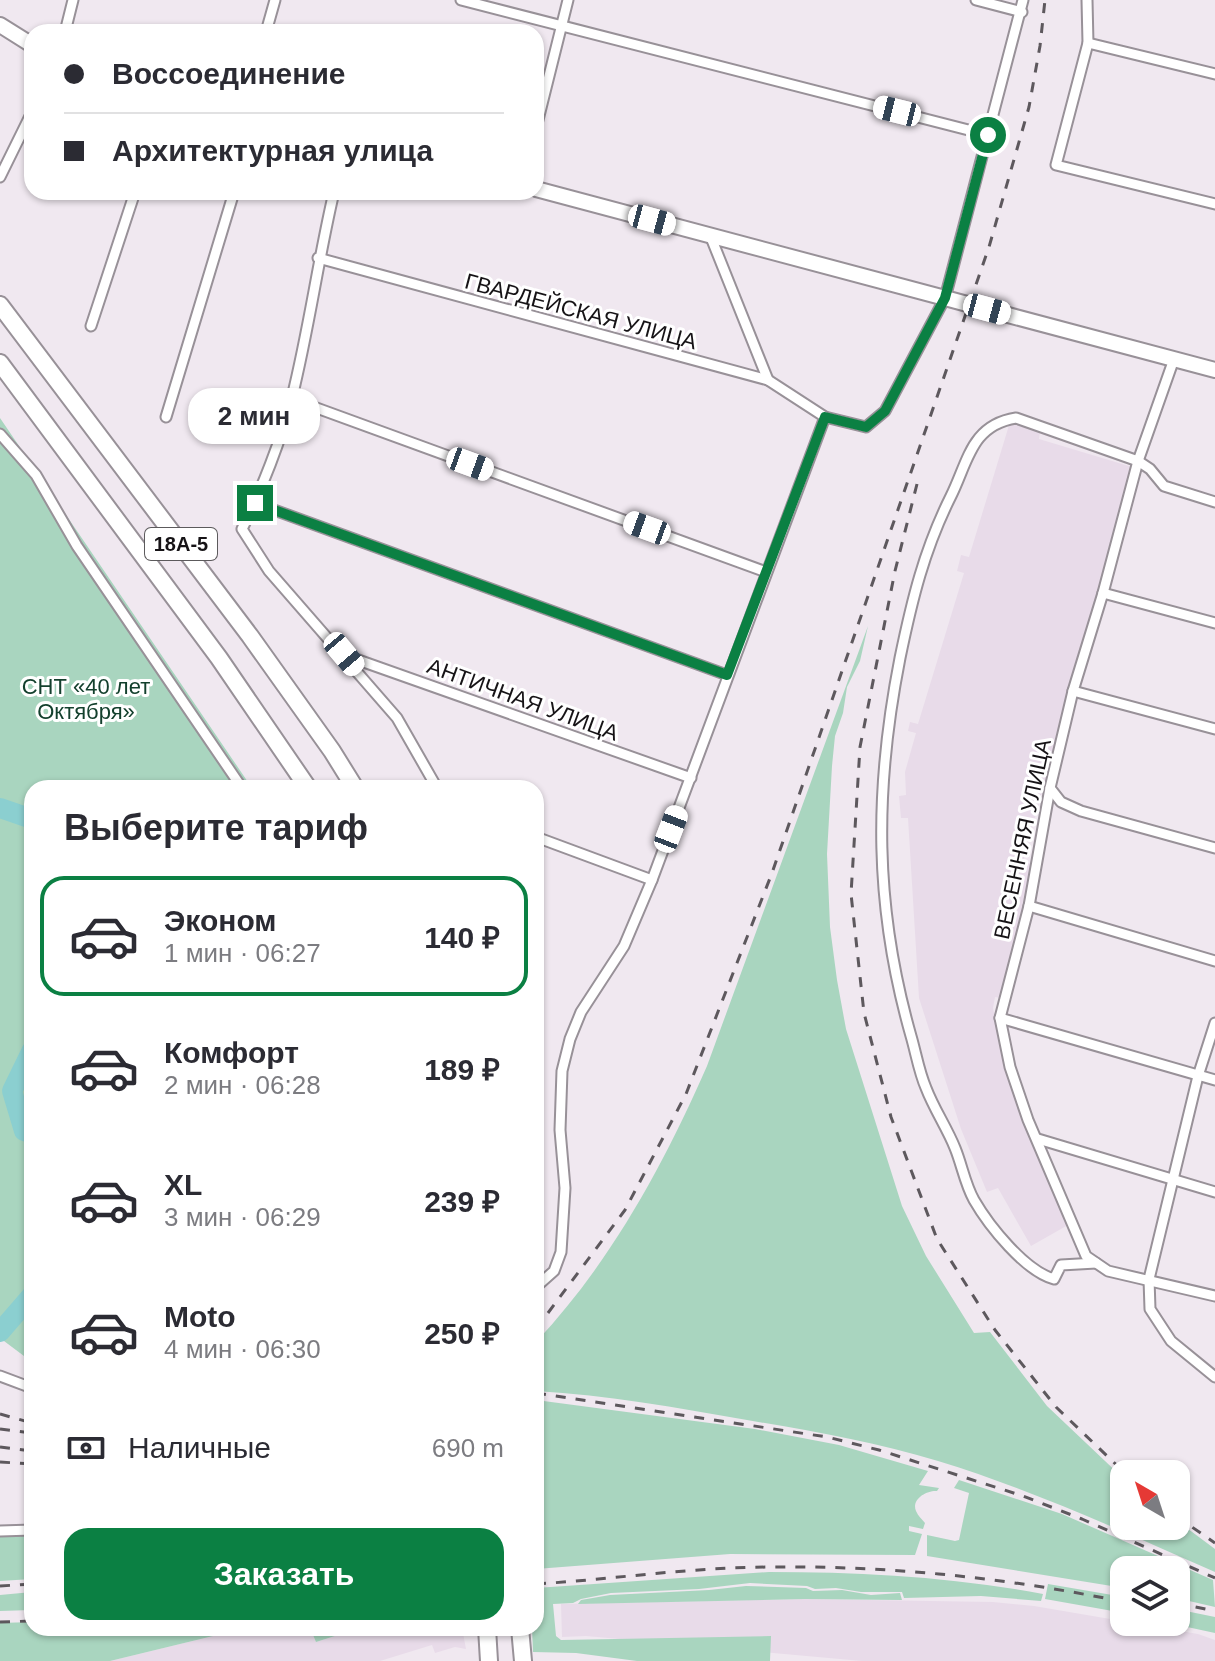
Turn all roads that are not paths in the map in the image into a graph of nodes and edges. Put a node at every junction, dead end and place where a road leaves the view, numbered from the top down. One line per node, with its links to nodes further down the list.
1 (73, 0): 9 (street)
2 (275, 0): 10 (street)
3 (461, 0): 12 (street)
4 (568, 0): 12 (street)
5 (976, 0): 8 (street)
6 (1023, 0): 8 (street)
7 (1087, 0): 14 (street)
8 (1022, 12): 18 (street)
9 (67, 24)
10 (268, 24)
11 (0, 25): 13 (main road)
12 (561, 26): 16 (street); 18 (street)
13 (24, 40)
14 (1088, 43): 15 (street); 24 (street)
15 (1215, 74)
16 (544, 95)
17 (24, 128): 19 (street)
18 (988, 135): 27 (street)
19 (0, 177)
20 (544, 191): 25 (main road)
21 (132, 200): 29 (street)
22 (232, 200): 35 (street)
23 (332, 200): 26 (street)
24 (1215, 204)
25 (710, 235): 27 (main road); 33 (street)
26 (318, 258): 33 (street, ГВАРДЕЙСКАЯ УЛИЦА); 34 (street)
27 (945, 298): 30 (main road, bridge); 36 (street, ГВАРДЕЙСКАЯ УЛИЦА)
28 (0, 305): 51 (highway, 18А-5)
29 (91, 326)
30 (1174, 359): 32 (main road); 38 (street, ВЕСЕННЯЯ УЛИЦА)
31 (0, 363): 50 (highway, 18А-5)
32 (1215, 370)
33 (768, 380): 36 (street, ГВАРДЕЙСКАЯ УЛИЦА)
34 (292, 399): 40 (street); 41 (street)
35 (166, 417)
36 (825, 417): 41 (street)
37 (0, 434): 49 (street)
38 (1138, 461): 39 (street); 42 (street, ВЕСЕННЯЯ УЛИЦА); 66 (street)
39 (1215, 502)
40 (255, 503): 44 (street); 45 (street)
41 (766, 572): 45 (street)
42 (1103, 593): 43 (street); 46 (street, ВЕСЕННЯЯ УЛИЦА)
43 (1215, 623)
44 (344, 654): 48 (street, АНТИЧНАЯ УЛИЦА); 52 (street)
45 (727, 675): 48 (street)
46 (1073, 691): 47 (street); 53 (street, ВЕСЕННЯЯ УЛИЦА)
47 (1215, 729)
48 (691, 778): 56 (street)
49 (237, 780)
50 (303, 780)
51 (350, 780)
52 (432, 780)
53 (1050, 788): 55 (street); 57 (street, ВЕСЕННЯЯ УЛИЦА)
54 (544, 840): 56 (street)
55 (1215, 848)
56 (652, 880): 68 (street)
57 (1029, 906): 58 (street); 59 (street, ВЕСЕННЯЯ УЛИЦА)
58 (1215, 961)
59 (1000, 1018): 61 (street); 63 (street, ВЕСЕННЯЯ УЛИЦА)
60 (1215, 1023): 61 (street)
61 (1198, 1076): 62 (street); 64 (street)
62 (1215, 1080)
63 (1038, 1139): 64 (street); 66 (street, ВЕСЕННЯЯ УЛИЦА)
64 (1172, 1181): 65 (street); 67 (street)
65 (1215, 1192)
66 (1096, 1263): 67 (street)
67 (1149, 1279): 69 (street); 71 (street)
68 (544, 1280)
69 (1215, 1296)
70 (0, 1376): 72 (street)
71 (1215, 1377)
72 (24, 1385)
73 (24, 1530): 74 (street)
74 (0, 1531)
75 (487, 1636): 77 (highway)
76 (521, 1636): 78 (highway)
77 (489, 1661)
78 (523, 1661)

